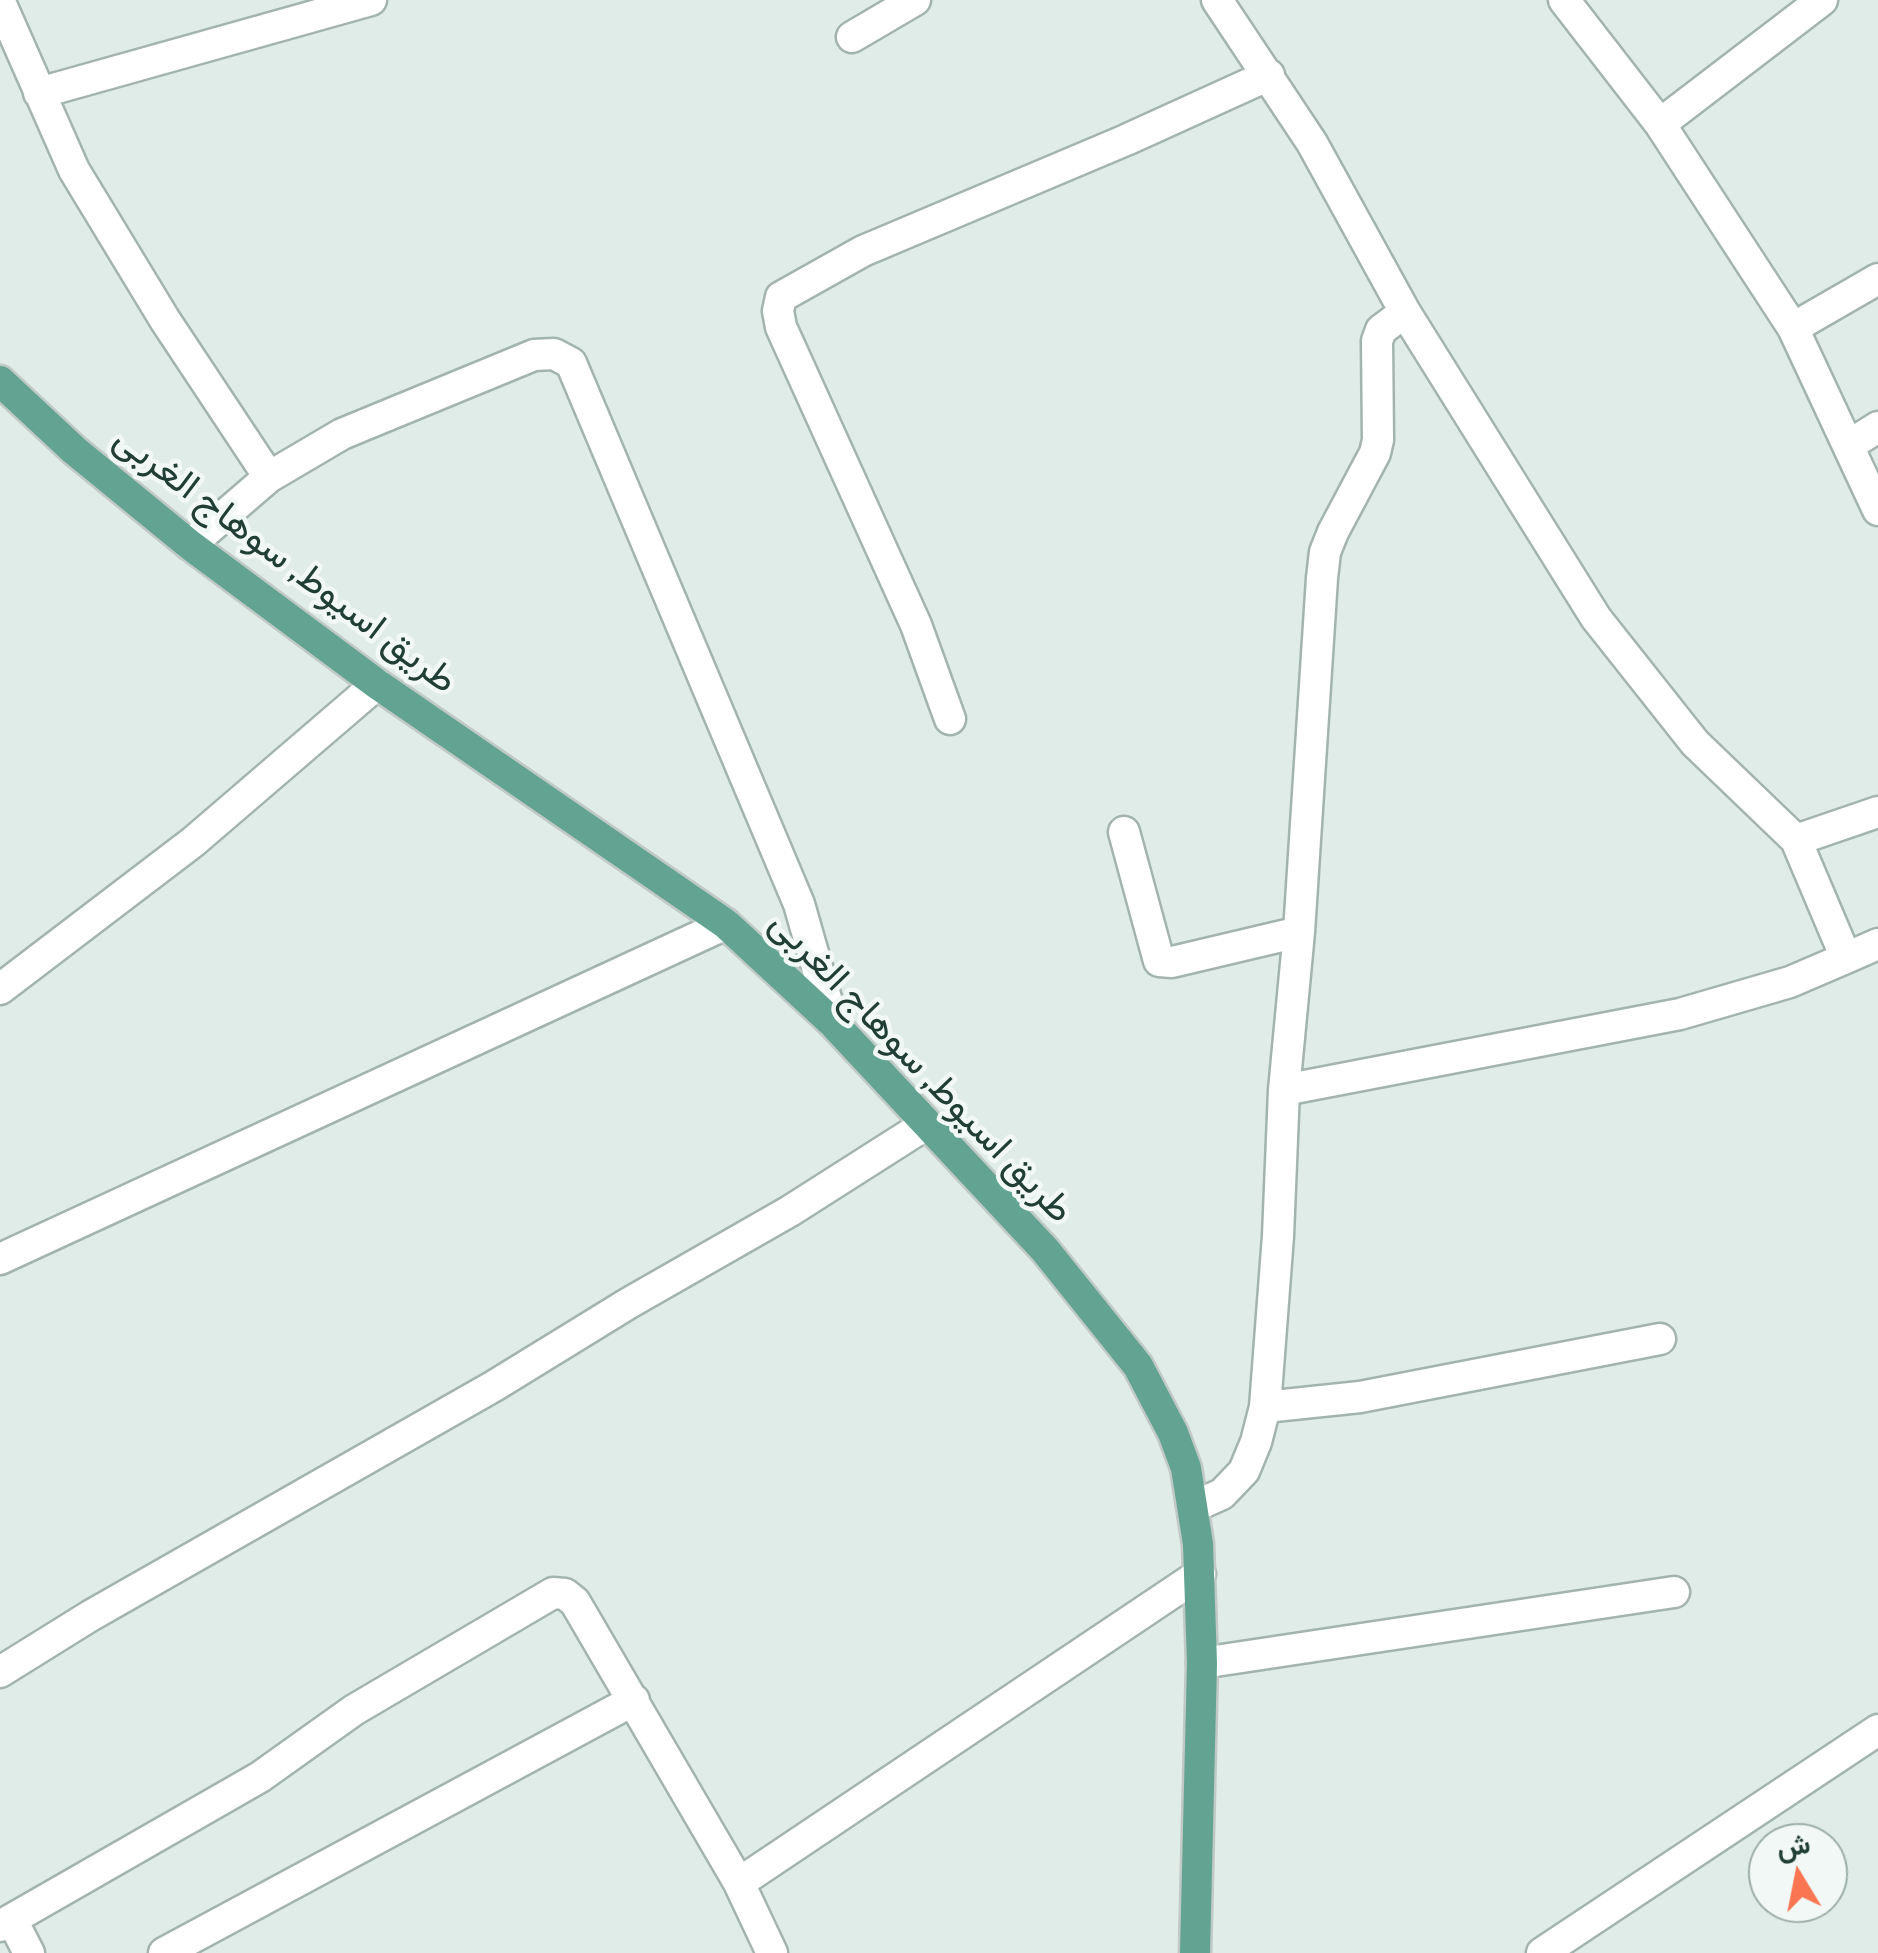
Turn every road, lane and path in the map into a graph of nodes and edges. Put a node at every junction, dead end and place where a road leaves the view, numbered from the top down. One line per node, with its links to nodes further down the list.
1 (371, 0): 7 (street)
2 (915, 0): 8 (street)
3 (1217, 0): 9 (street)
4 (1564, 0): 11 (street)
5 (1822, 0): 11 (street)
6 (0, 2): 10 (street)
7 (333, 5): 10 (street)
8 (852, 37)
9 (1268, 75): 13 (street); 22 (street)
10 (39, 93): 18 (street)
11 (1660, 124): 14 (street)
12 (1878, 279): 14 (street)
13 (1405, 312): 25 (street); 27 (street)
14 (1793, 328): 17 (street)
15 (2, 390): 20 (main road, طريق اسيوط, سوهاج الغربى)
16 (1878, 427): 17 (street)
17 (1848, 446): 19 (street)
18 (270, 477): 20 (street); 31 (street)
19 (1878, 510)
20 (190, 546): 21 (main road, طريق اسيوط, سوهاج الغربى)
21 (377, 684): 26 (main road, طريق اسيوط, سوهاج الغربى); 30 (street)
22 (950, 719)
23 (1878, 812): 25 (street)
24 (1124, 832): 27 (street)
25 (1796, 840): 29 (street)
26 (726, 924): 31 (main road, طريق اسيوط, سوهاج الغربى); 34 (street)
27 (1299, 932): 32 (street)
28 (1878, 944): 29 (street)
29 (1846, 958): 32 (street)
30 (0, 989)
31 (834, 1023): 33 (main road, طريق اسيوط, سوهاج الغربى)
32 (1284, 1090): 36 (street)
33 (926, 1125): 37 (main road, طريق اسيوط, سوهاج الغربى); 41 (street)
34 (0, 1258)
35 (1660, 1339): 36 (street)
36 (1265, 1407): 37 (street)
37 (1193, 1507): 38 (main road, طريق اسيوط, سوهاج الغربى)
38 (1200, 1574): 40 (main road, طريق اسيوط, سوهاج الغربى); 44 (street)
39 (1674, 1592): 40 (street)
40 (1202, 1664): 50 (main road, طريق اسيوط, سوهاج الغربى)
41 (0, 1672)
42 (634, 1700): 44 (street); 45 (street); 46 (street)
43 (1878, 1730): 51 (street)
44 (738, 1883): 49 (street)
45 (6, 1923): 47 (street)
46 (218, 1940): 48 (street)
47 (28, 1953)
48 (164, 1953)
49 (772, 1953)
50 (1195, 1953)
51 (1542, 1953)

